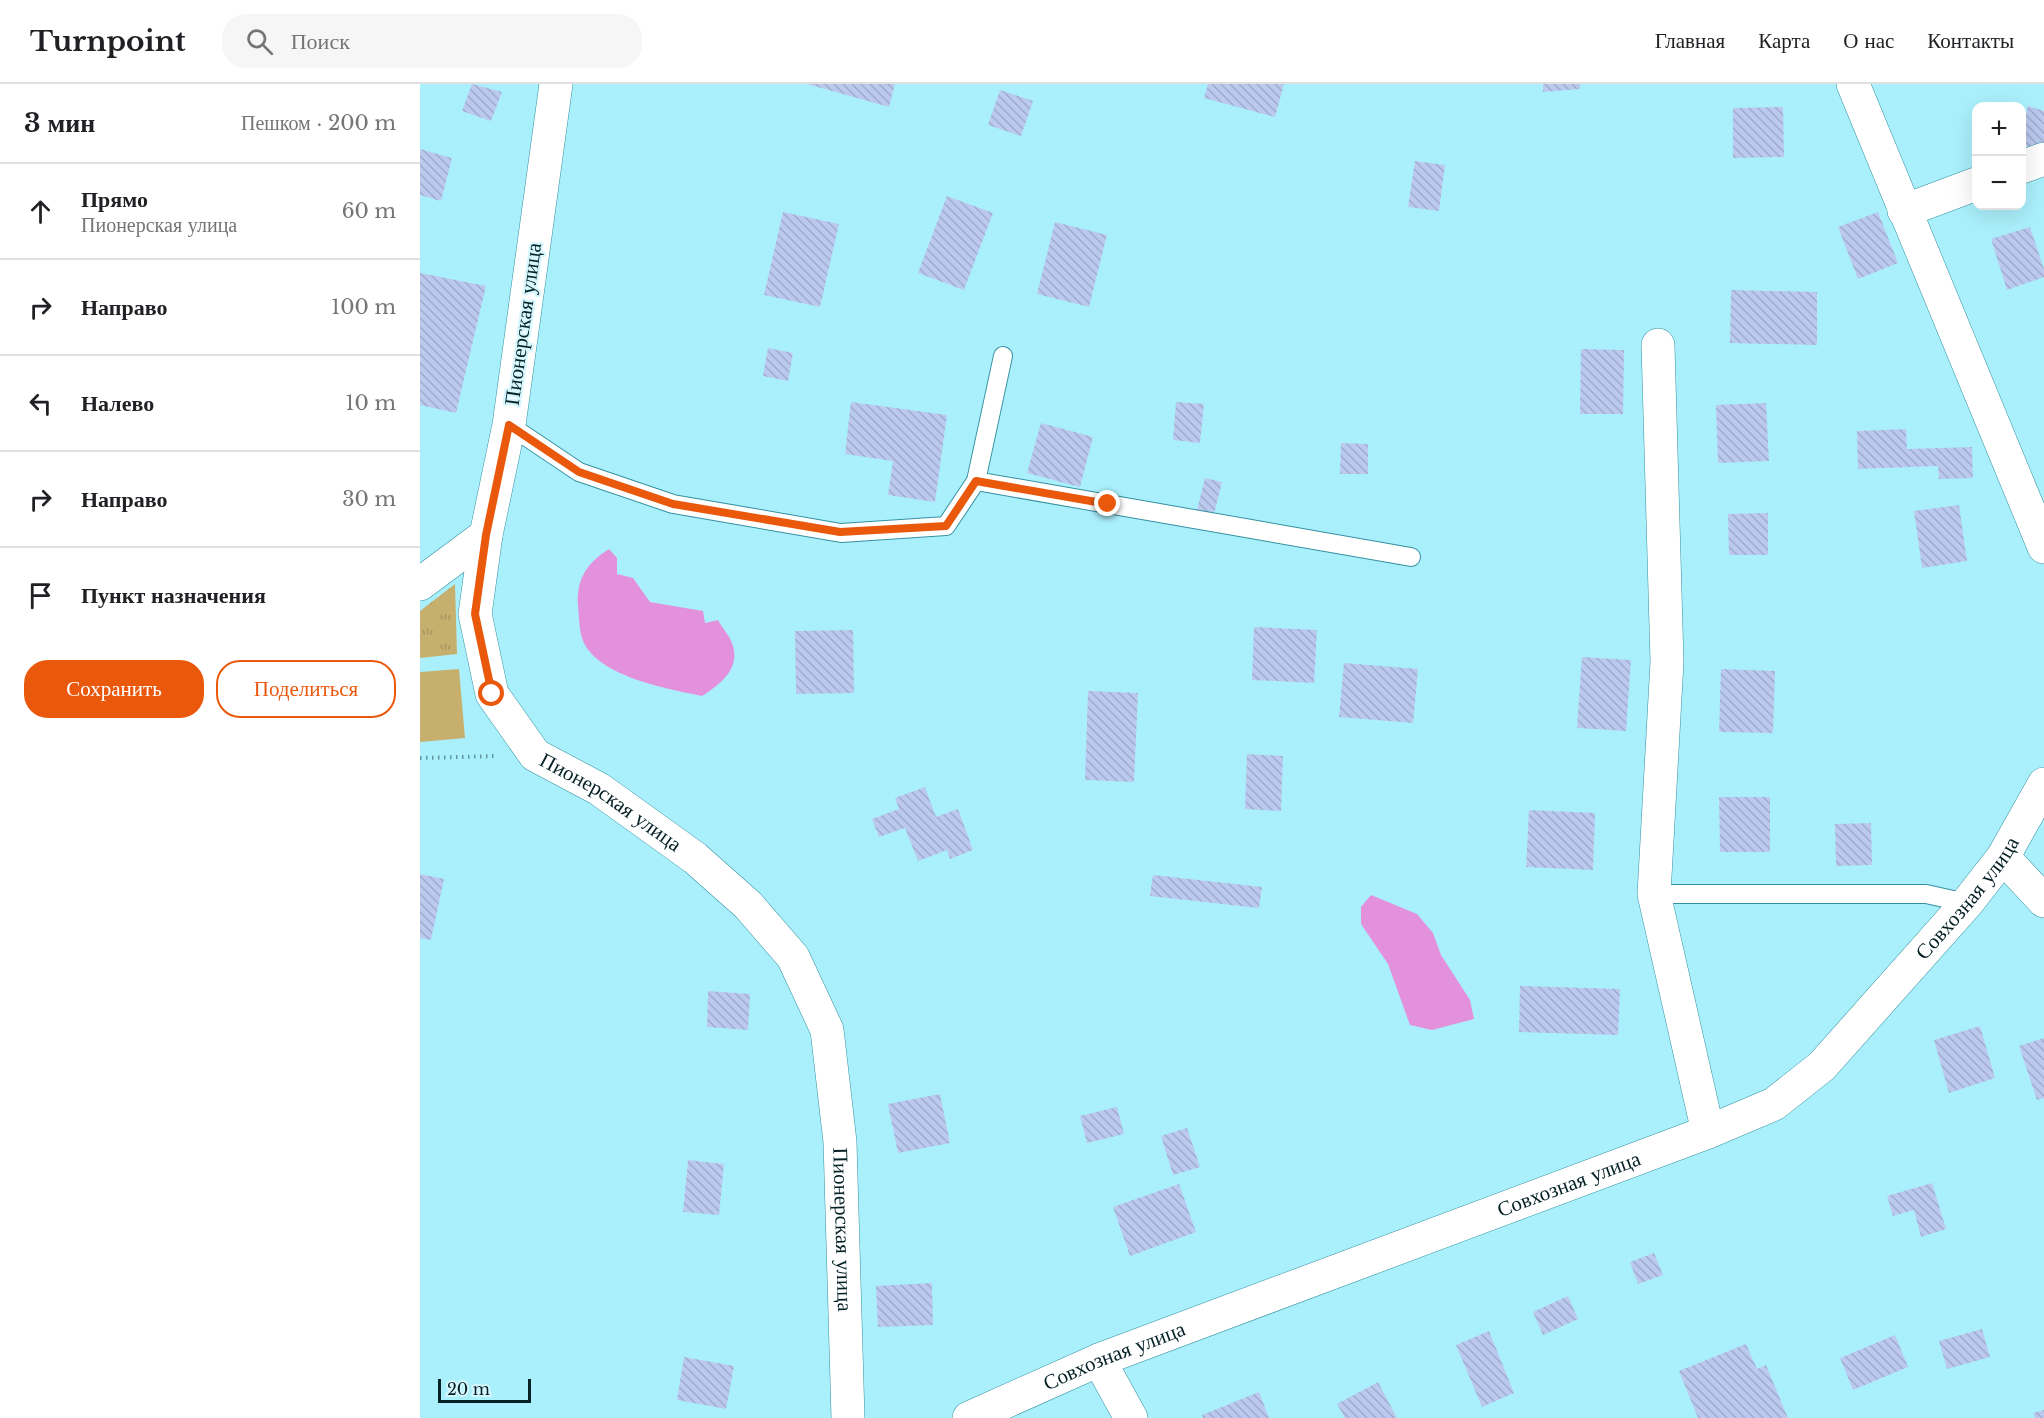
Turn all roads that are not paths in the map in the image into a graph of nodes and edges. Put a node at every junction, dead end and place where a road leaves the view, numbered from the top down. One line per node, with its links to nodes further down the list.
1 (556, 84): 9 (street, Пионерская улица)
2 (1853, 84): 6 (street)
3 (2044, 159): 4 (street)
4 (2026, 166)
5 (1972, 186): 6 (street)
6 (1904, 211): 12 (street)
7 (1658, 345): 17 (street)
8 (1003, 356): 10 (lane)
9 (509, 425): 10 (lane); 11 (street, Пионерская улица)
10 (976, 481): 13 (lane)
11 (486, 535): 14 (street); 22 (street, Пионерская улица)
12 (2044, 547)
13 (1411, 557)
14 (420, 584)
15 (2044, 784): 16 (street, Совхозная улица)
16 (2003, 857): 18 (street); 19 (street, Совхозная улица)
17 (1654, 894): 19 (lane); 20 (street)
18 (2044, 902)
19 (1967, 903): 20 (street, Совхозная улица)
20 (1708, 1132): 21 (street, Совхозная улица)
21 (1099, 1360): 23 (street, Совхозная улица); 24 (street)
22 (848, 1418)
23 (969, 1418)
24 (1131, 1418)

